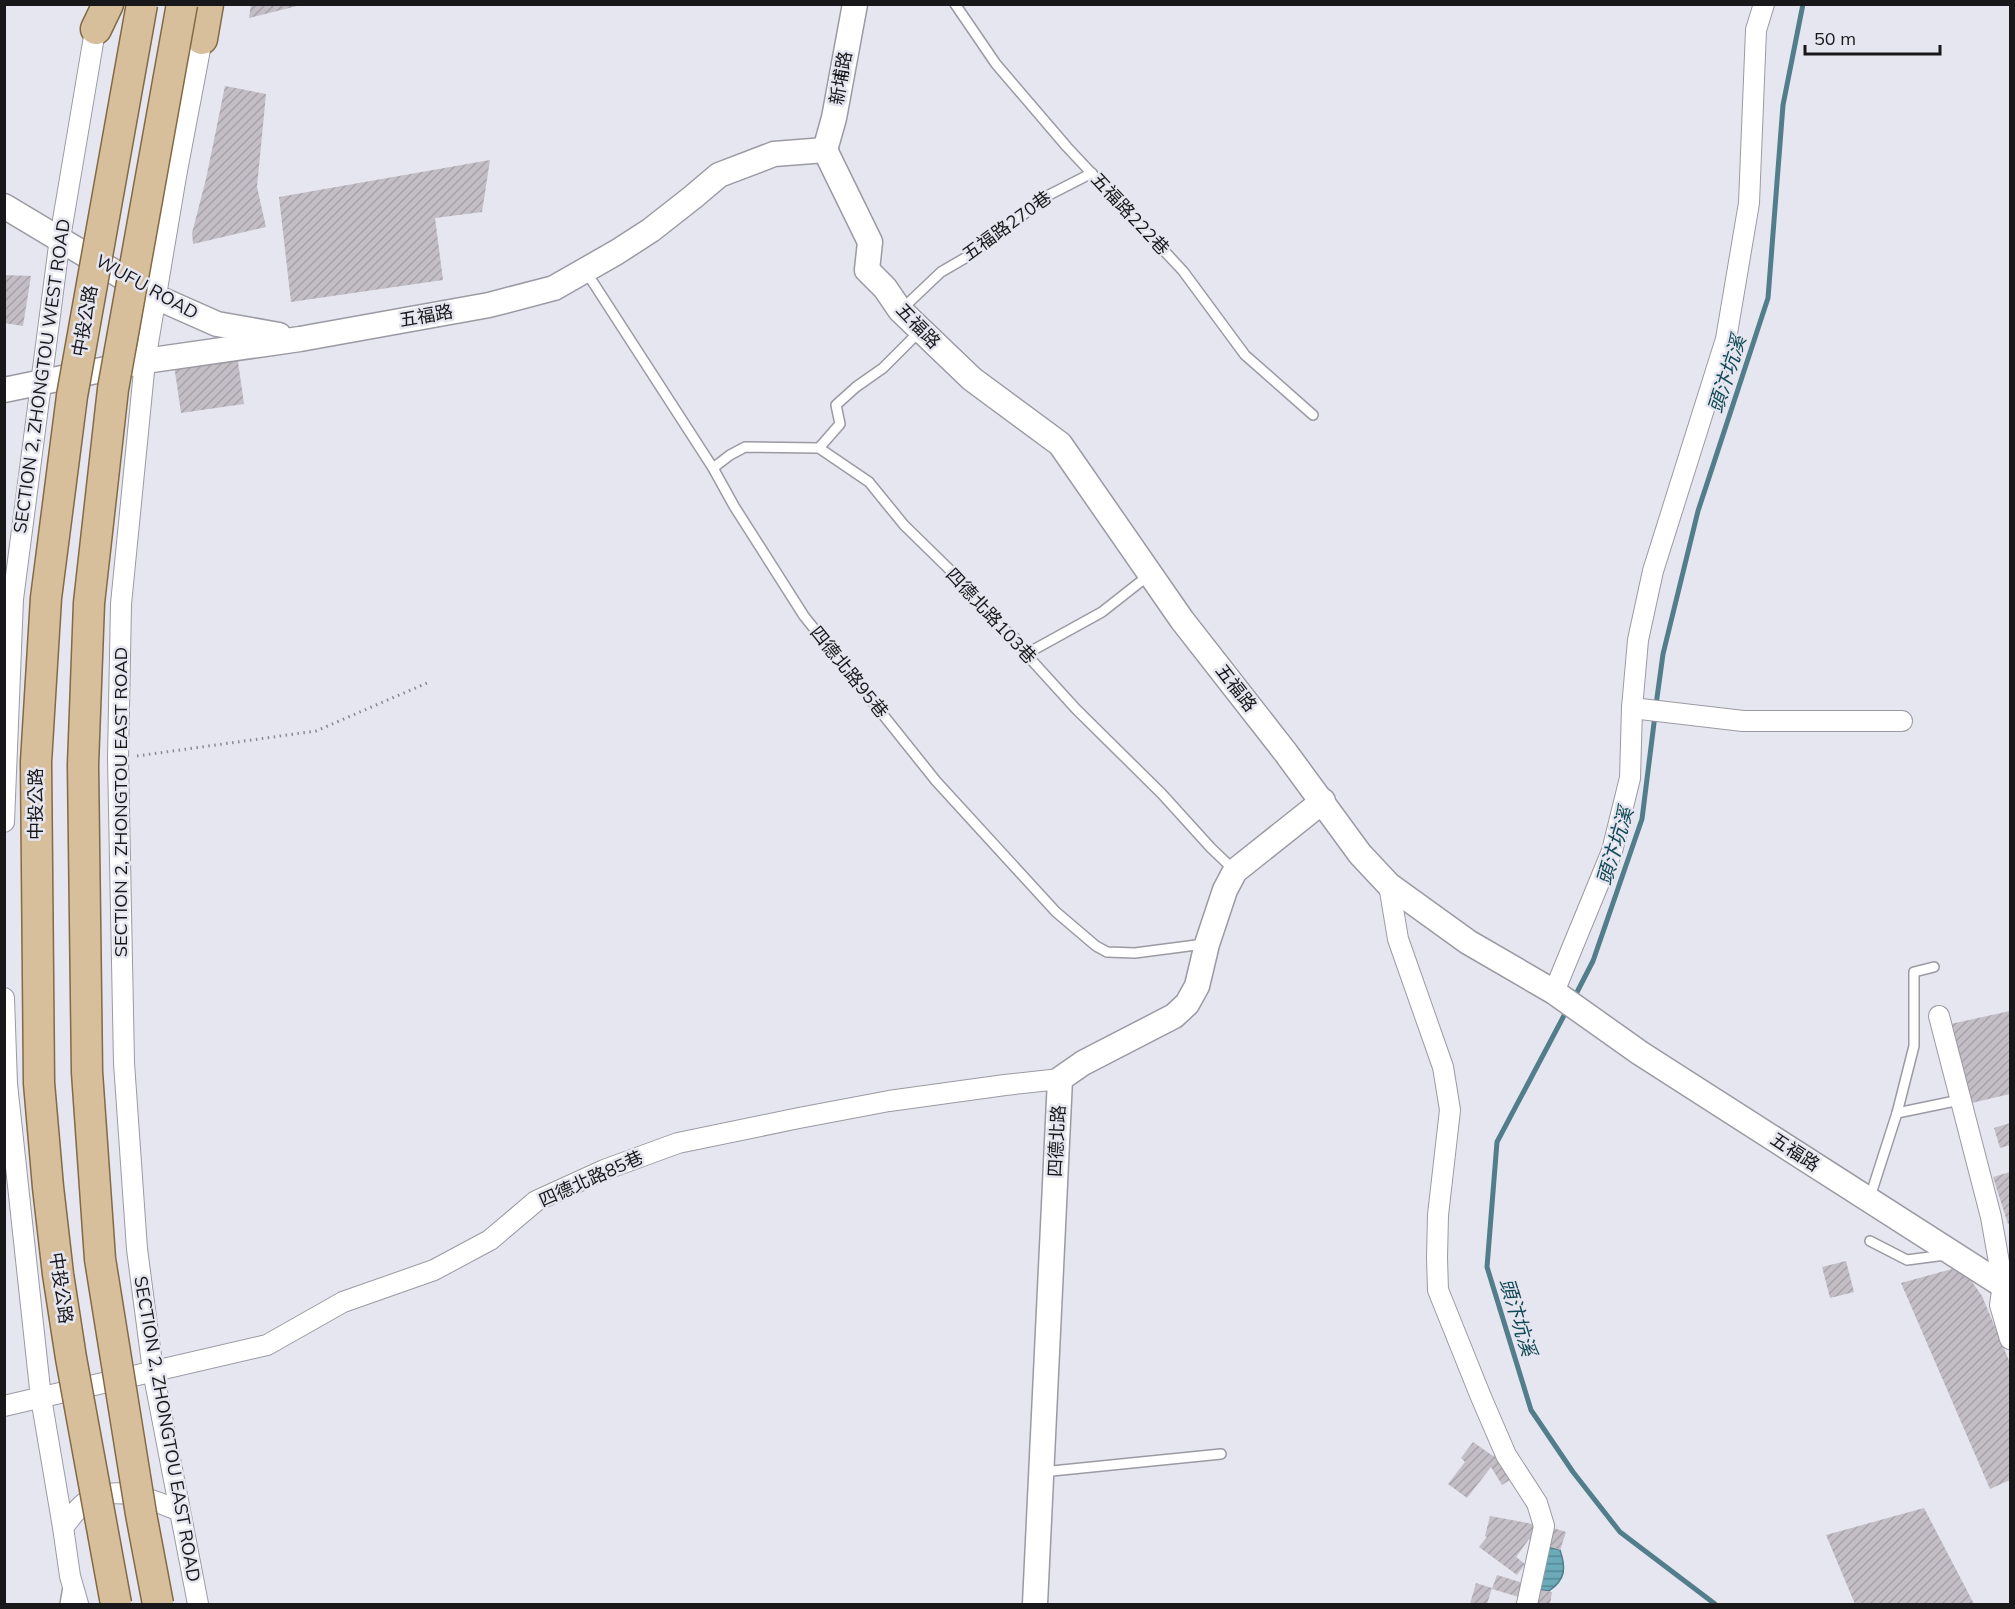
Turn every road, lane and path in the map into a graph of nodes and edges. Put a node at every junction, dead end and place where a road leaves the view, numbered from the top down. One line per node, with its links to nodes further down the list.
1 (142, 4): 59 (main road, 中投公路, bridge)
2 (182, 4): 60 (main road, bridge)
3 (208, 4): 9 (main road)
4 (220, 4): 9 (street, SECTION 2, ZHONGTOU EAST ROAD)
5 (855, 4): 10 (street, 新埔路)
6 (955, 4): 11 (lane, 五福路222巷)
7 (1764, 4): 28 (street)
8 (101, 12): 13 (street, SECTION 2, ZHONGTOU WEST ROAD)
9 (202, 39): 15 (street, SECTION 2, ZHONGTOU EAST ROAD)
10 (825, 150): 14 (street, 五福路); 16 (street, 五福路)
11 (1092, 173): 16 (lane, 五福路270巷); 22 (lane, 五福路222巷)
12 (4, 206): 13 (street, WUFU ROAD)
13 (60, 238): 15 (street, WUFU ROAD); 20 (street, SECTION 2, ZHONGTOU WEST ROAD)
14 (585, 269): 18 (street, 五福路); 24 (lane, 四德北路95巷)
15 (156, 297): 18 (street, WUFU ROAD); 19 (street, SECTION 2, ZHONGTOU EAST ROAD)
16 (900, 310): 17 (street, 五福路)
17 (921, 330): 23 (lane); 25 (street, 五福路)
18 (300, 339): 19 (street, 五福路)
19 (145, 361): 20 (street, 五福路); 31 (street, SECTION 2, ZHONGTOU EAST ROAD)
20 (40, 382): 21 (street, 五福路); 29 (street, SECTION 2, ZHONGTOU WEST ROAD)
21 (4, 390)
22 (1313, 415)
23 (819, 448): 24 (lane); 26 (lane, 四德北路103巷)
24 (713, 468): 36 (lane, 四德北路95巷)
25 (1149, 575): 26 (lane); 32 (street, 五福路)
26 (1026, 654): 34 (lane, 四德北路103巷)
27 (427, 683): 31 (path)
28 (1632, 708): 30 (street); 38 (street)
29 (6, 721): 33 (street, SECTION 2, ZHONGTOU WEST ROAD)
30 (1902, 721)
31 (118, 758): 49 (street, SECTION 2, ZHONGTOU EAST ROAD)
32 (1323, 801): 34 (street, 四德北路); 35 (street, 五福路)
33 (4, 822)
34 (1235, 871): 36 (street, 四德北路)
35 (1389, 885): 38 (street, 五福路); 63 (street)
36 (1207, 944): 41 (street, 四德北路)
37 (1934, 967): 43 (lane)
38 (1554, 992): 44 (street, 五福路)
39 (4, 998): 50 (street)
40 (1939, 1016): 42 (street)
41 (1060, 1079): 49 (street, 四德北路85巷); 53 (street, 四德北路)
42 (1960, 1100): 43 (lane); 47 (street)
43 (1897, 1113): 44 (lane)
44 (1869, 1199): 46 (street, 五福路)
45 (1870, 1241): 46 (lane)
46 (1953, 1253): 47 (street, 五福路)
47 (2007, 1287): 48 (street)
48 (2010, 1339)
49 (153, 1371): 50 (street, 四德北路85巷); 54 (street, SECTION 2, ZHONGTOU EAST ROAD)
50 (41, 1398): 51 (street, 四德北路85巷); 55 (street)
51 (4, 1406)
52 (1221, 1454): 53 (lane)
53 (1041, 1472): 62 (street, 四德北路)
54 (180, 1511): 55 (street); 61 (street, SECTION 2, ZHONGTOU EAST ROAD)
55 (63, 1527): 56 (street)
56 (70, 1576): 57 (lane); 58 (street)
57 (65, 1605)
58 (78, 1605)
59 (116, 1605)
60 (158, 1605)
61 (198, 1605)
62 (1035, 1605)
63 (1527, 1605)

